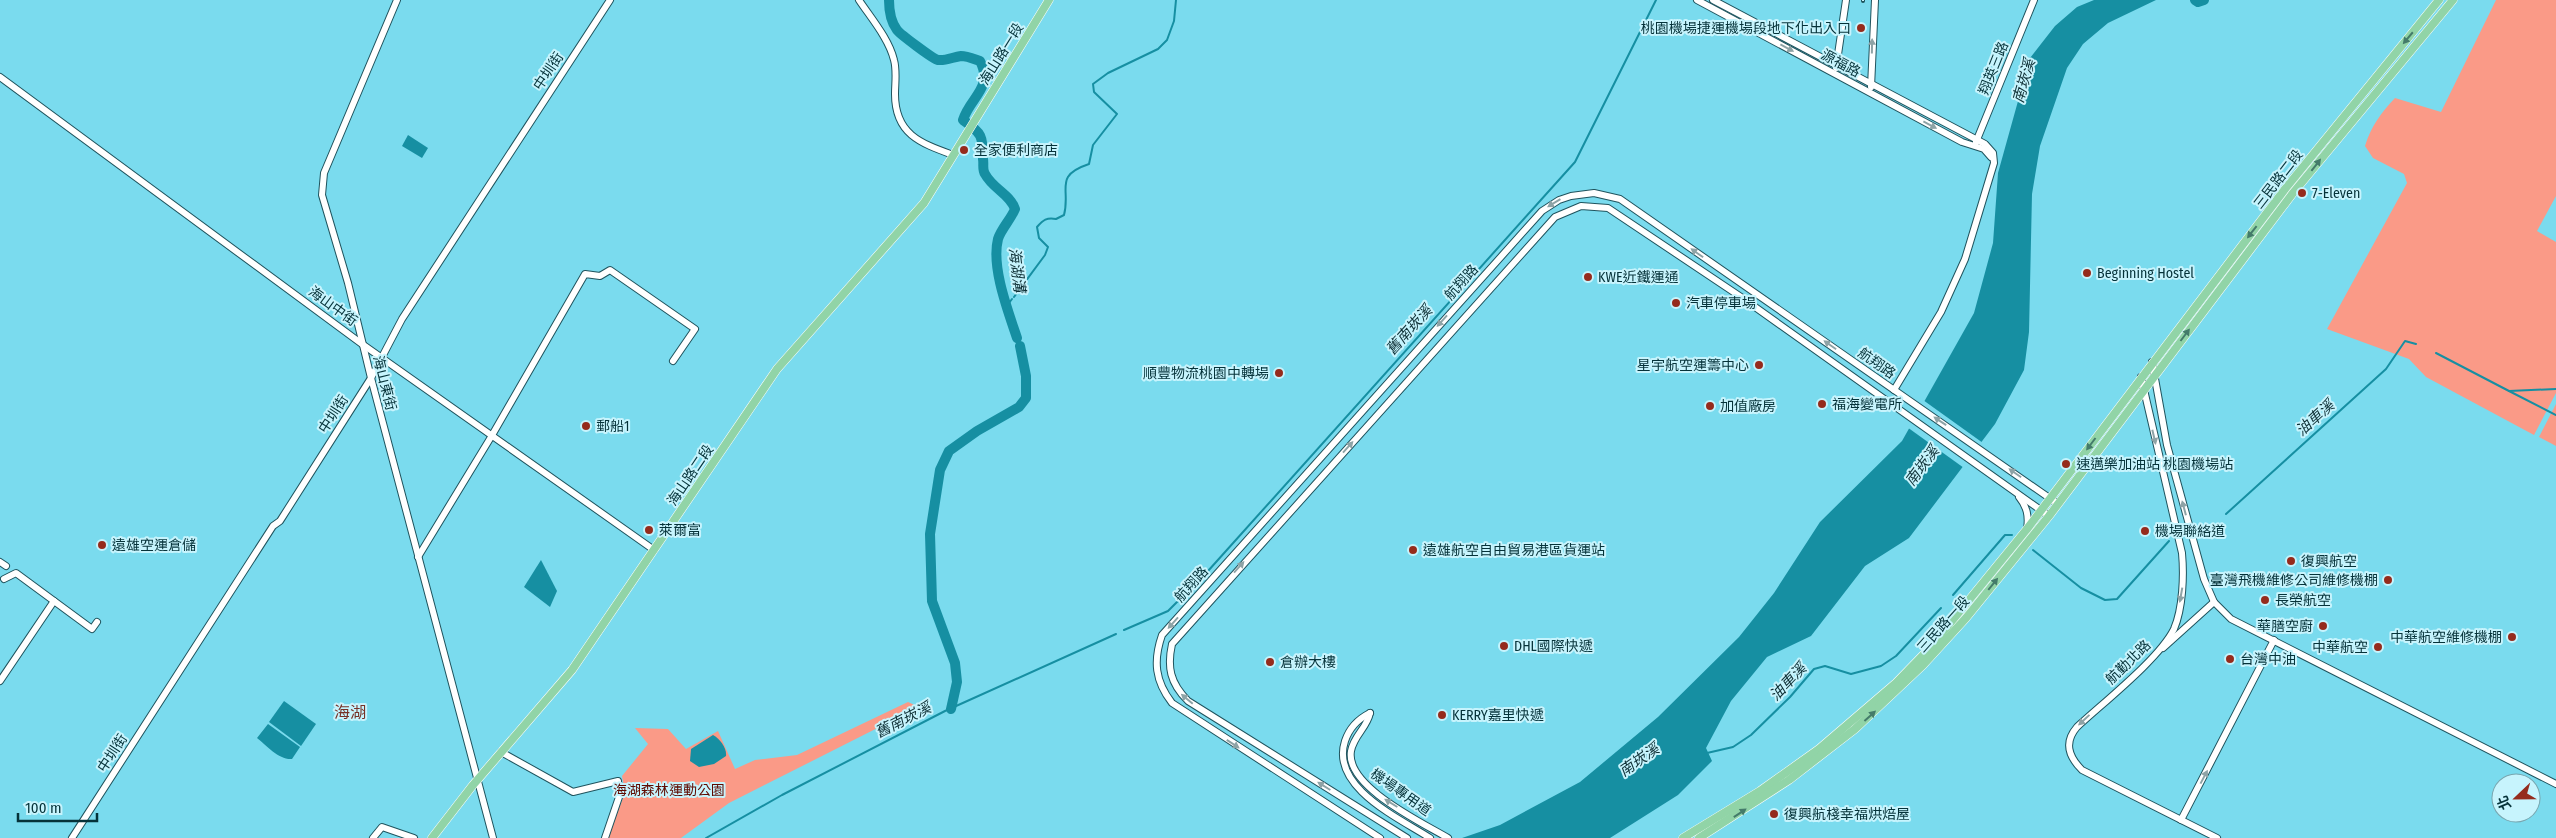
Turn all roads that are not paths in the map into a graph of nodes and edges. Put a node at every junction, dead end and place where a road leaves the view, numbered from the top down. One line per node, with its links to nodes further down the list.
1 (397, 0): 21 (street, 海山東街)
2 (610, 0): 22 (street, 中圳街)
3 (859, 0): 20 (street)
4 (1049, 0): 18 (main road, 海山路一段)
5 (1697, 0): 12 (street, 源福路)
6 (1713, 0): 13 (street, 源福路)
7 (1846, 0): 13 (street)
8 (1875, 0): 16 (street, one-way to 8)
9 (2034, 0): 19 (street, 翔英三路)
10 (2439, 0): 24 (main road, 三民路二段, one-way to 24)
11 (2453, 0): 25 (main road, 三民路二段, one-way to 11)
12 (1706, 2): 14 (street, 源福路, one-way to 14)
13 (1837, 66): 14 (street); 16 (street, 源福路)
14 (1834, 74): 17 (street, 源福路)
15 (0, 77): 21 (street, 海山中街)
16 (1872, 85): 17 (street); 19 (street, 源福路)
17 (1871, 93): 19 (street, 源福路, one-way to 19)
18 (972, 125): 20 (main road, 海山路二段)
19 (1976, 143): 29 (street)
20 (953, 155): 37 (main road, 海山路二段)
21 (362, 344): 22 (street, 海山中街); 27 (street, 海山東街)
22 (382, 358): 27 (street, 中圳街); 30 (street, 海山中街)
23 (673, 361): 30 (street)
24 (2152, 362): 25 (street); 26 (main road, 三民路二段)
25 (2155, 374): 28 (main road, 三民路一段); 41 (street, one-way to 25)
26 (2142, 377): 28 (street, 航勤北路); 32 (main road, 三民路一段, one-way to 32)
27 (371, 378): 38 (street, 海山東街); 50 (street, 中圳街)
28 (2144, 389): 33 (main road, 三民路一段); 44 (street, 航勤北路, one-way to 44)
29 (1896, 391): 32 (street, 航翔路, one-way to 29); 56 (street, 航翔路, one-way to 56)
30 (491, 437): 37 (street, 海山中街); 38 (street)
31 (2014, 490): 34 (street, 航翔路); 36 (street); 57 (street, 航翔路, one-way to 31)
32 (2050, 498): 33 (street, 航翔路); 34 (main road, 三民路一段)
33 (2058, 504): 35 (main road, 三民路一段)
34 (2042, 510): 35 (street, 航翔路); 36 (main road, 三民路一段)
35 (2049, 516): 61 (main road, 三民路一段, one-way to 35)
36 (2027, 528): 60 (main road, 三民路一段)
37 (654, 550): 46 (main road, 海山路二段)
38 (418, 557): 47 (street, 海山東街)
39 (4, 579): 40 (street)
40 (54, 601): 42 (street); 45 (street)
41 (2214, 602): 43 (street); 44 (street)
42 (98, 622)
43 (2274, 640): 48 (street); 49 (street, one-way to 43)
44 (2156, 654): 49 (street, 航勤北路, one-way to 49)
45 (0, 681)
46 (501, 752): 47 (main road, 海山路二段); 55 (street)
47 (476, 781): 53 (main road, 海山路二段); 54 (street, 海山東街)
48 (2556, 784)
49 (2181, 820): 62 (street, 航勤北路)
50 (72, 838)
51 (373, 838): 52 (street)
52 (414, 838)
53 (432, 838)
54 (493, 838)
55 (605, 838)
56 (1380, 838)
57 (1407, 838)
58 (1430, 838): 59 (street, 機場專用道, one-way to 58)
59 (1448, 838)
60 (1683, 838)
61 (1699, 838)
62 (2217, 838)

